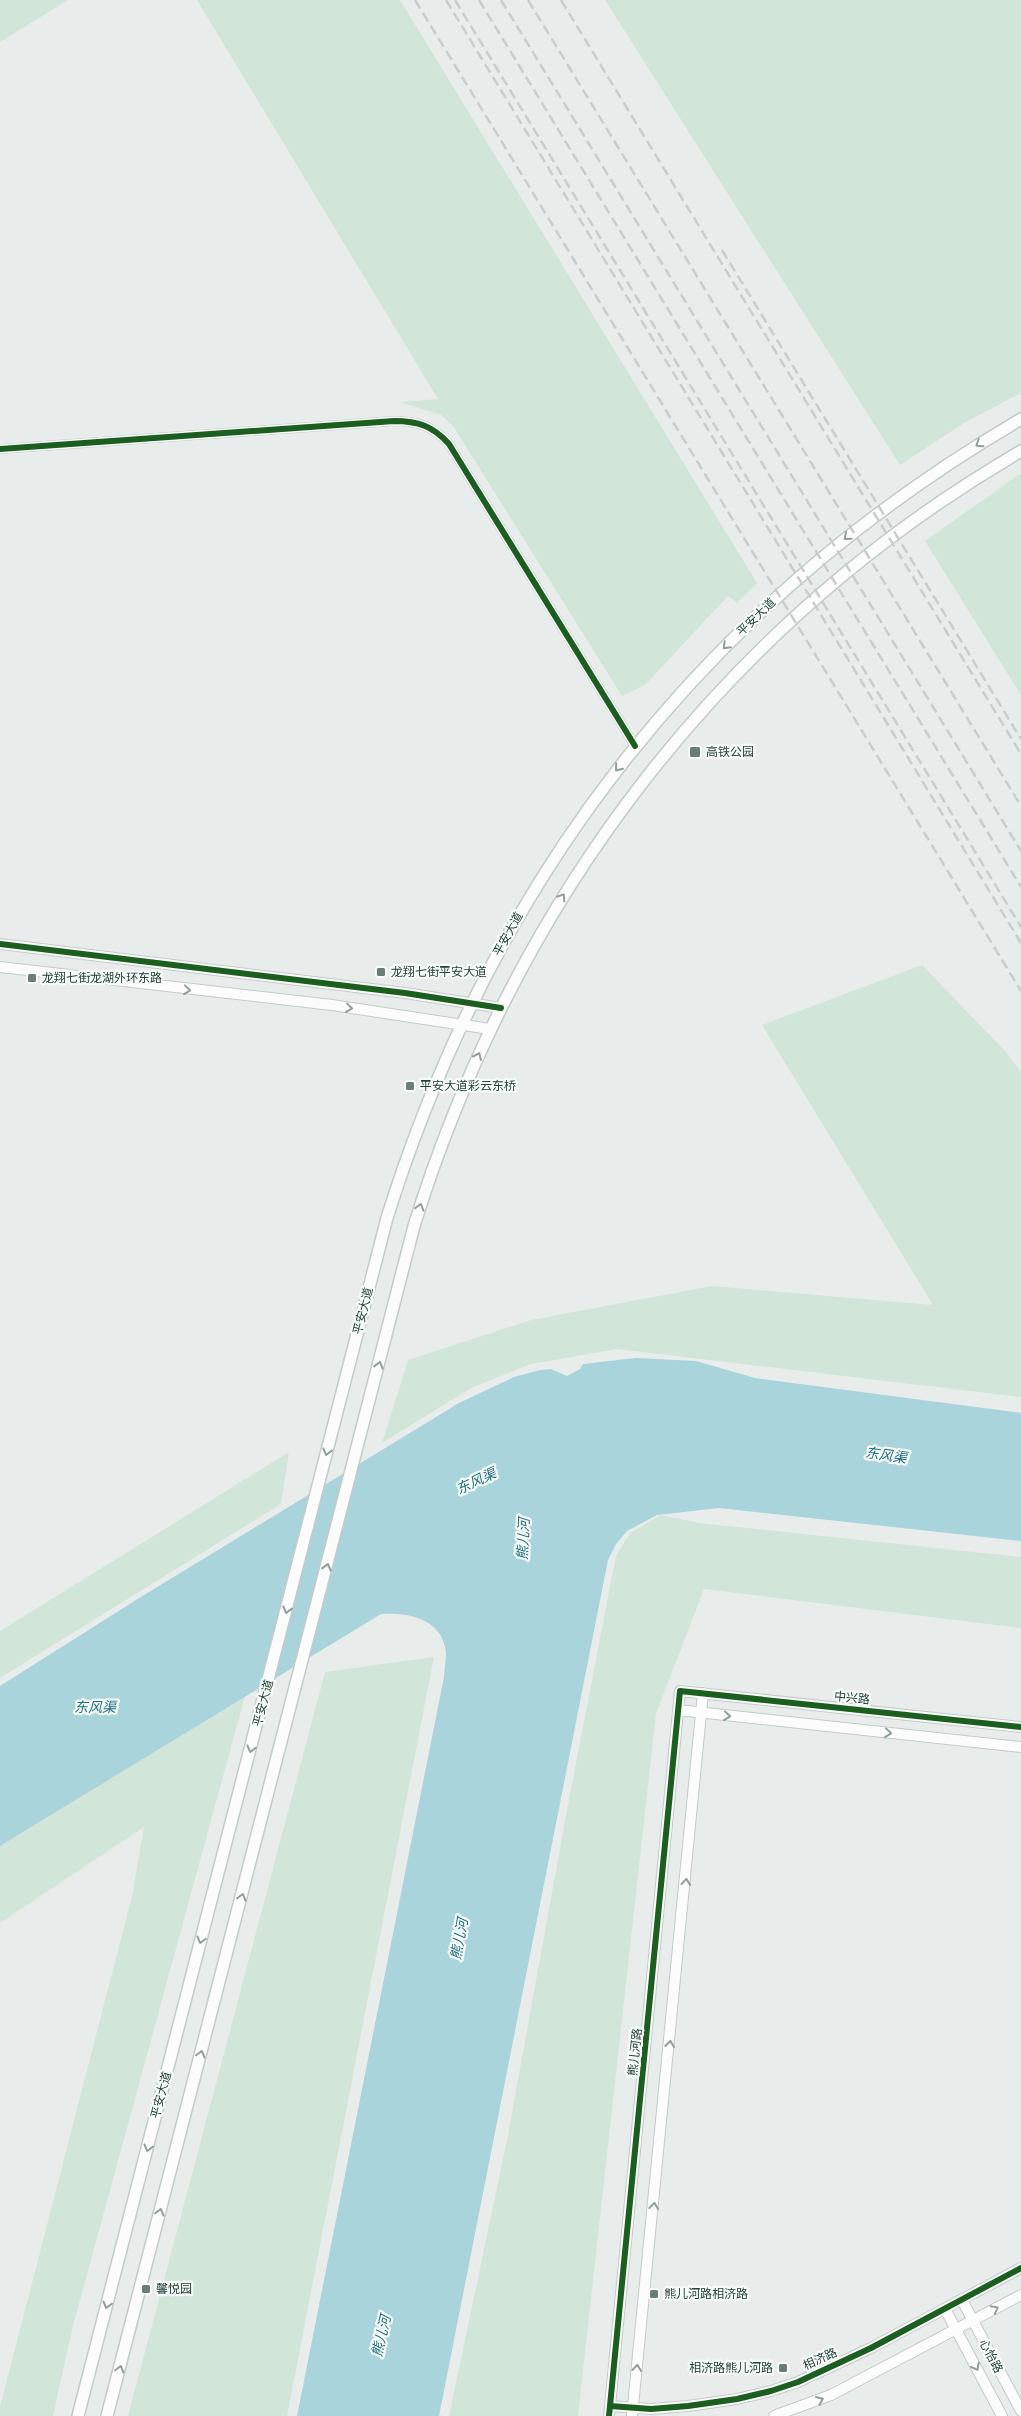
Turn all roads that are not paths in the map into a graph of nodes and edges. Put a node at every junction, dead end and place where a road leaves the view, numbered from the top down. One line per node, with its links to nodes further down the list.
1 (1021, 419): 4 (main road, 平安大道, one-way to 4)
2 (0, 449): 4 (street)
3 (1021, 451): 8 (main road, one-way to 3)
4 (635, 746): 7 (main road, 平安大道, one-way to 7)
5 (0, 944): 7 (street)
6 (0, 966): 9 (street, one-way to 9)
7 (472, 1003): 8 (street); 9 (main road, 平安大道)
8 (500, 1008): 10 (main road)
9 (462, 1024): 10 (street); 26 (main road, 平安大道, one-way to 26)
10 (490, 1029): 27 (main road, one-way to 10)
11 (680, 1691): 12 (street, 中兴路); 13 (street, 熊儿河路)
12 (703, 1693): 14 (street); 15 (street, 中兴路)
13 (678, 1710): 14 (street); 23 (street, 熊儿河路)
14 (701, 1713): 16 (street, one-way to 16); 25 (street, one-way to 14)
15 (1021, 1727)
16 (1021, 1747)
17 (1021, 2268): 19 (street, 相济路)
18 (1021, 2295): 21 (street, one-way to 18)
19 (962, 2300): 20 (street, 相济路); 21 (street, 心怡路)
20 (945, 2309): 22 (street, 心怡路); 25 (street, 相济路)
21 (973, 2321): 22 (street); 24 (street, 心怡路)
22 (956, 2330): 28 (street, one-way to 22); 29 (street, 心怡路, one-way to 29)
23 (610, 2411): 25 (street, 相济路)
24 (1021, 2411)
25 (633, 2412)
26 (78, 2416)
27 (107, 2416)
28 (774, 2416)
29 (1002, 2416)

